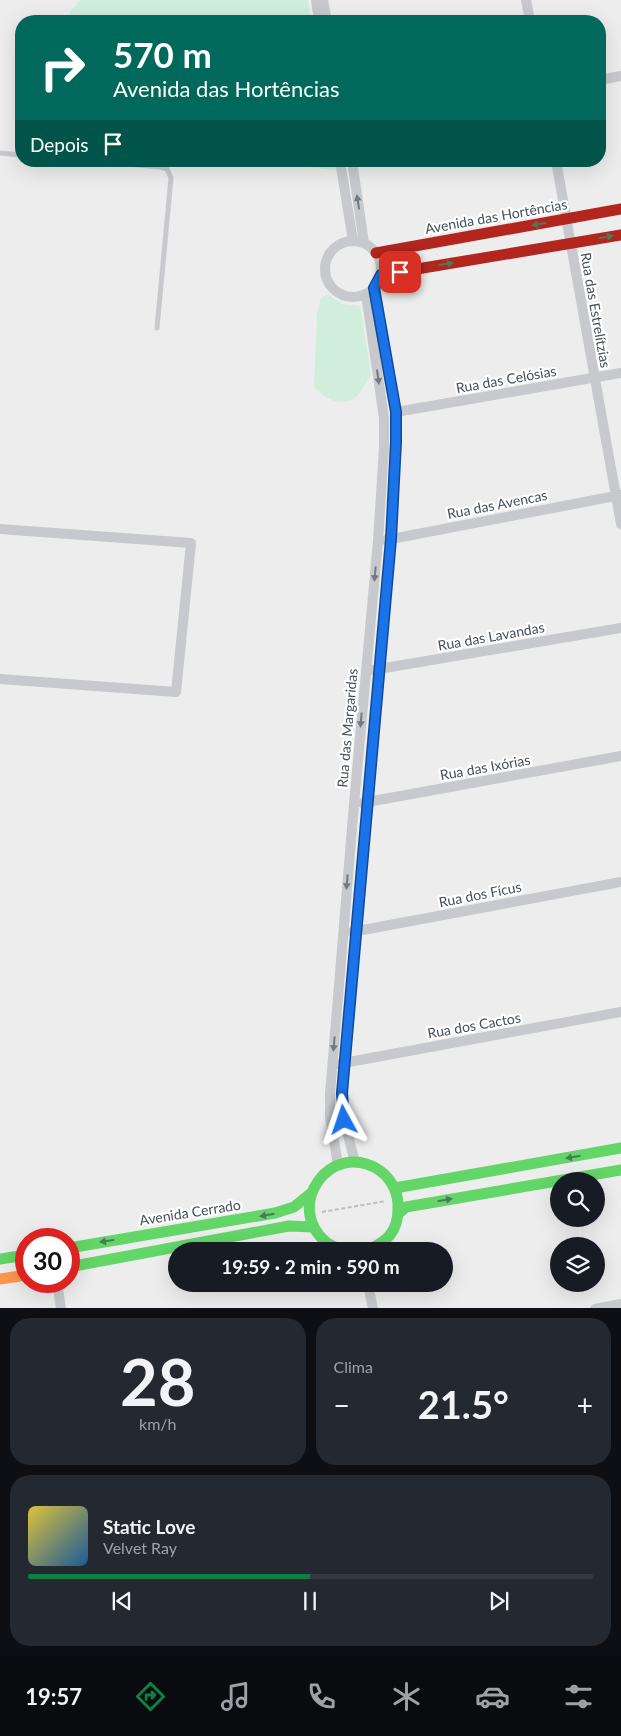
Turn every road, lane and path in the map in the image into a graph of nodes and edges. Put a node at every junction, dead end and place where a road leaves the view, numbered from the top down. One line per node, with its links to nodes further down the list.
1 (321, 0): 3 (street); 4 (street)
2 (526, 0): 5 (street)
3 (320, 15)
4 (325, 15)
5 (529, 15)
6 (621, 76): 7 (street)
7 (606, 79)
8 (0, 153): 9 (lane)
9 (15, 154)
10 (160, 167): 23 (lane)
11 (341, 167): 17 (street)
12 (353, 167): 19 (street, one-way to 12)
13 (557, 167): 15 (street, Rua das Estrelítzias)
14 (621, 210): 15 (street, Avenida das Hortências)
15 (566, 219): 18 (street, Rua das Estrelítzias); 20 (street, Avenida das Hortências, one-way to 20)
16 (621, 235): 18 (street, one-way to 16)
17 (353, 241): 19 (street); 22 (street)
18 (570, 243): 21 (street, one-way to 18); 25 (street, Rua das Estrelítzias)
19 (364, 244): 20 (street)
20 (376, 253): 21 (street)
21 (381, 275): 22 (street)
22 (370, 291): 26 (street, Rua das Margaridas); 31 (street, Rua das Margaridas, one-way to 31)
23 (157, 328)
24 (621, 372): 25 (street, Rua das Celósias)
25 (594, 377): 26 (street, Rua das Celósias); 27 (street, Rua das Estrelítzias)
26 (396, 412): 30 (street, Rua das Margaridas)
27 (618, 496): 28 (street, Rua das Estrelítzias); 30 (street, Rua das Avencas)
28 (621, 524)
29 (0, 529): 35 (street)
30 (391, 539): 31 (street, Rua das Avencas); 33 (street, Rua das Margaridas)
31 (378, 542): 34 (street, Rua das Margaridas, one-way to 34)
32 (621, 628): 33 (street, Rua das Lavandas)
33 (379, 669): 34 (street, Rua das Lavandas); 37 (street, Rua das Margaridas)
34 (365, 671): 38 (street, Rua das Margaridas, one-way to 38)
35 (0, 679)
36 (621, 756): 37 (street, Rua das Ixórias)
37 (368, 802): 38 (street, Rua das Ixórias); 40 (street, Rua das Margaridas)
38 (354, 804): 41 (street, Rua das Margaridas, one-way to 41)
39 (621, 882): 40 (street, Rua dos Fícus)
40 (356, 932): 41 (street, Rua dos Fícus); 43 (street, Rua das Margaridas)
41 (343, 934): 44 (street, Rua das Margaridas, one-way to 44)
42 (621, 1012): 43 (street, Rua dos Cactos)
43 (345, 1063): 44 (street, Rua dos Cactos); 46 (street, Rua das Margaridas)
44 (332, 1065): 47 (street, Rua das Margaridas)
45 (621, 1148): 50 (street, one-way to 50)
46 (355, 1162): 47 (street); 50 (street)
47 (338, 1165): 49 (street)
48 (621, 1170): 51 (street, one-way to 48)
49 (310, 1194): 52 (street); 56 (street, Avenida Cerrado, one-way to 56)
50 (397, 1194): 51 (street); 52 (path)
51 (399, 1213): 55 (street)
52 (309, 1215): 53 (street)
53 (313, 1227): 54 (street); 59 (street)
54 (325, 1242)
55 (383, 1242)
56 (80, 1246)
57 (15, 1257): 58 (street)
58 (0, 1259)
59 (80, 1265)
60 (15, 1277): 61 (street)
61 (0, 1279)
62 (370, 1292): 66 (street)
63 (59, 1293): 65 (street)
64 (621, 1304): 67 (street)
65 (61, 1308)
66 (373, 1308)
67 (595, 1308)

